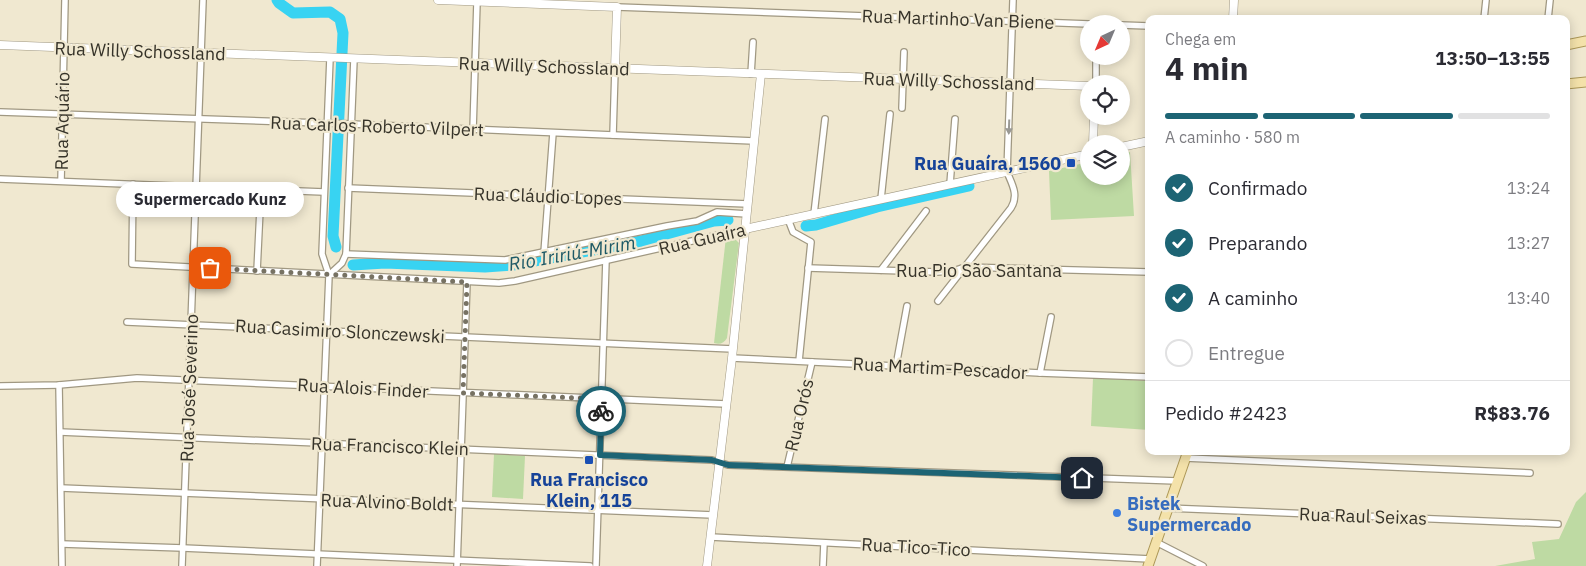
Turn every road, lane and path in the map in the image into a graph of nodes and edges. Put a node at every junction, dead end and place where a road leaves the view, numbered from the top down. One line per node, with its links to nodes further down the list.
1 (65, 0): 22 (street, Rua Aquário)
2 (203, 0): 24 (street, Rua José Severino)
3 (438, 0): 4 (street, Rua Martinho Van Biene)
4 (446, 0): 9 (street, Rua Martinho Van Biene)
5 (1013, 0): 14 (street)
6 (1234, 0): 11 (street)
7 (1486, 0): 12 (street)
8 (1550, 0): 13 (street)
9 (477, 2): 10 (street, Rua Martinho Van Biene); 27 (street)
10 (616, 7): 14 (street, Rua Martinho Van Biene); 28 (street)
11 (1233, 15)
12 (1484, 15)
13 (1548, 15)
14 (1013, 21): 15 (street, Rua Martinho Van Biene); 33 (street)
15 (1080, 24)
16 (1130, 25): 17 (street)
17 (1145, 26)
18 (1586, 41): 20 (main road)
19 (753, 42): 29 (street)
20 (1570, 44)
21 (0, 45): 22 (street, Rua Willy Schossland)
22 (64, 48): 24 (street, Rua Willy Schossland); 38 (street, Rua Aquário)
23 (904, 52): 31 (street)
24 (201, 53): 25 (street, Rua Willy Schossland); 42 (street, Rua José Severino)
25 (333, 58): 26 (street, Rua Willy Schossland); 43 (street)
26 (350, 59): 27 (street, Rua Willy Schossland); 44 (street)
27 (475, 64): 28 (street, Rua Willy Schossland); 45 (street)
28 (614, 69): 29 (street, Rua Willy Schossland); 47 (street)
29 (751, 74): 30 (street, Rua Willy Schossland)
30 (761, 74): 31 (street, Rua Willy Schossland); 48 (street)
31 (903, 79): 33 (street, Rua Willy Schossland); 36 (street)
32 (1586, 82): 34 (main road)
33 (1010, 83): 35 (street, Rua Willy Schossland); 52 (street, one-way to 52)
34 (1570, 84)
35 (1080, 86)
36 (902, 108)
37 (0, 112): 38 (street, Rua Carlos Roberto Vilpert)
38 (62, 114): 42 (street, Rua Carlos Roberto Vilpert); 54 (street, Rua Aquário)
39 (890, 114): 62 (street)
40 (825, 119): 66 (street)
41 (955, 119): 56 (street)
42 (199, 120): 43 (street, Rua Carlos Roberto Vilpert); 57 (street, Rua José Severino)
43 (330, 124): 44 (street, Rua Carlos Roberto Vilpert); 60 (street)
44 (351, 124): 45 (street, Rua Carlos Roberto Vilpert); 58 (street)
45 (473, 130): 46 (street, Rua Carlos Roberto Vilpert)
46 (553, 133): 47 (street, Rua Carlos Roberto Vilpert); 61 (street)
47 (612, 136): 48 (street, Rua Carlos Roberto Vilpert)
48 (754, 141): 63 (street)
49 (1145, 142): 50 (street)
50 (1130, 145)
51 (1080, 156): 52 (street, Rua Guaíra)
52 (1007, 172): 56 (street, Rua Guaíra); 72 (street)
53 (0, 179): 54 (street)
54 (61, 182): 55 (street)
55 (133, 184): 57 (street); 73 (street, Rua Guaíra)
56 (950, 184): 62 (street, Rua Guaíra)
57 (196, 187): 59 (street); 73 (street, Rua José Severino)
58 (348, 188): 61 (street, Rua Cláudio Lopes); 70 (street)
59 (261, 189): 60 (street); 76 (street)
60 (324, 192): 78 (street)
61 (548, 196): 63 (street, Rua Cláudio Lopes); 69 (street)
62 (881, 199): 66 (street, Rua Guaíra)
63 (748, 204): 65 (street)
64 (926, 211): 75 (street)
65 (747, 214): 68 (street); 69 (street)
66 (814, 214): 67 (street, Rua Guaíra)
67 (788, 220): 68 (street, Rua Guaíra); 74 (street)
68 (745, 229): 71 (street, Rua Guaíra); 88 (street)
69 (544, 253): 70 (street)
70 (346, 254): 78 (street)
71 (606, 260): 79 (street, Rua Guaíra); 87 (street)
72 (964, 267): 75 (street, Rua Pio São Santana); 77 (street, Rua Pio São Santana); 80 (street)
73 (193, 268): 76 (street, Rua Guaíra); 84 (street, Rua José Severino)
74 (808, 268): 75 (street, Rua Pio São Santana); 90 (street)
75 (881, 270)
76 (257, 271): 78 (street, Rua Guaíra)
77 (1145, 272)
78 (329, 275): 79 (street, Rua Guaíra); 85 (street)
79 (467, 282): 86 (street)
80 (938, 301)
81 (907, 306): 92 (street)
82 (1051, 317): 93 (street)
83 (127, 322): 84 (street, Rua Casimiro Slonczewski)
84 (191, 324): 85 (street, Rua Casimiro Slonczewski); 95 (street, Rua José Severino)
85 (327, 330): 86 (street, Rua Casimiro Slonczewski); 98 (street)
86 (465, 337): 87 (street, Rua Casimiro Slonczewski); 99 (street)
87 (603, 343): 88 (street, Rua Casimiro Slonczewski); 100 (street)
88 (733, 349): 89 (street)
89 (732, 358): 90 (street, Rua Martim-Pescador); 101 (street)
90 (799, 361): 91 (street, Rua Martim-Pescador)
91 (812, 362): 92 (street, Rua Martim-Pescador); 109 (street, Rua Orós)
92 (896, 366): 93 (street, Rua Martim-Pescador)
93 (1040, 373): 94 (street, Rua Martim-Pescador)
94 (1145, 377)
95 (189, 380): 96 (street, Rua Alois Finder); 98 (street, Rua Alois Finder); 103 (street, Rua José Severino)
96 (59, 385): 97 (street, Rua Alois Finder); 102 (street)
97 (0, 386)
98 (324, 386): 99 (street, Rua Alois Finder); 104 (street)
99 (463, 393): 100 (street, Rua Alois Finder); 105 (street)
100 (602, 399): 101 (street, Rua Alois Finder); 106 (street)
101 (726, 404): 108 (street)
102 (60, 432): 103 (street, Rua Francisco Klein); 112 (street)
103 (187, 438): 104 (street, Rua Francisco Klein); 113 (street, Rua José Severino)
104 (322, 443): 105 (street, Rua Francisco Klein); 114 (street)
105 (461, 449): 106 (street, Rua Francisco Klein); 115 (street)
106 (600, 455): 108 (street, Rua Francisco Klein); 117 (street)
107 (1187, 455): 110 (street); 111 (main road)
108 (720, 462): 109 (street, Rua Francisco Klein); 118 (street)
109 (787, 467): 111 (street, Rua Francisco Klein)
110 (1530, 473)
111 (1177, 481): 116 (main road)
112 (61, 488): 113 (street, Rua Alvino Boldt); 123 (street)
113 (185, 493): 114 (street, Rua Alvino Boldt); 124 (street, Rua José Severino)
114 (320, 499): 115 (street, Rua Alvino Boldt); 125 (street)
115 (459, 505): 117 (street, Rua Alvino Boldt); 126 (street)
116 (1168, 508): 119 (street, Rua Raul Seixas); 121 (main road)
117 (598, 510): 118 (street, Rua Alvino Boldt); 132 (street)
118 (713, 515): 120 (street)
119 (1558, 524)
120 (711, 537): 122 (street, Rua Tico-Tico); 133 (street)
121 (1156, 542): 127 (main road); 135 (street)
122 (824, 543): 127 (street, Rua Tico-Tico); 134 (street)
123 (62, 544): 124 (street); 128 (street)
124 (183, 548): 125 (street); 129 (street, Rua José Severino)
125 (317, 554): 126 (street); 130 (street)
126 (457, 563): 131 (street)
127 (1149, 563)
128 (62, 566)
129 (182, 566)
130 (317, 566)
131 (590, 566)
132 (596, 566)
133 (707, 566)
134 (823, 566)
135 (1202, 566)

